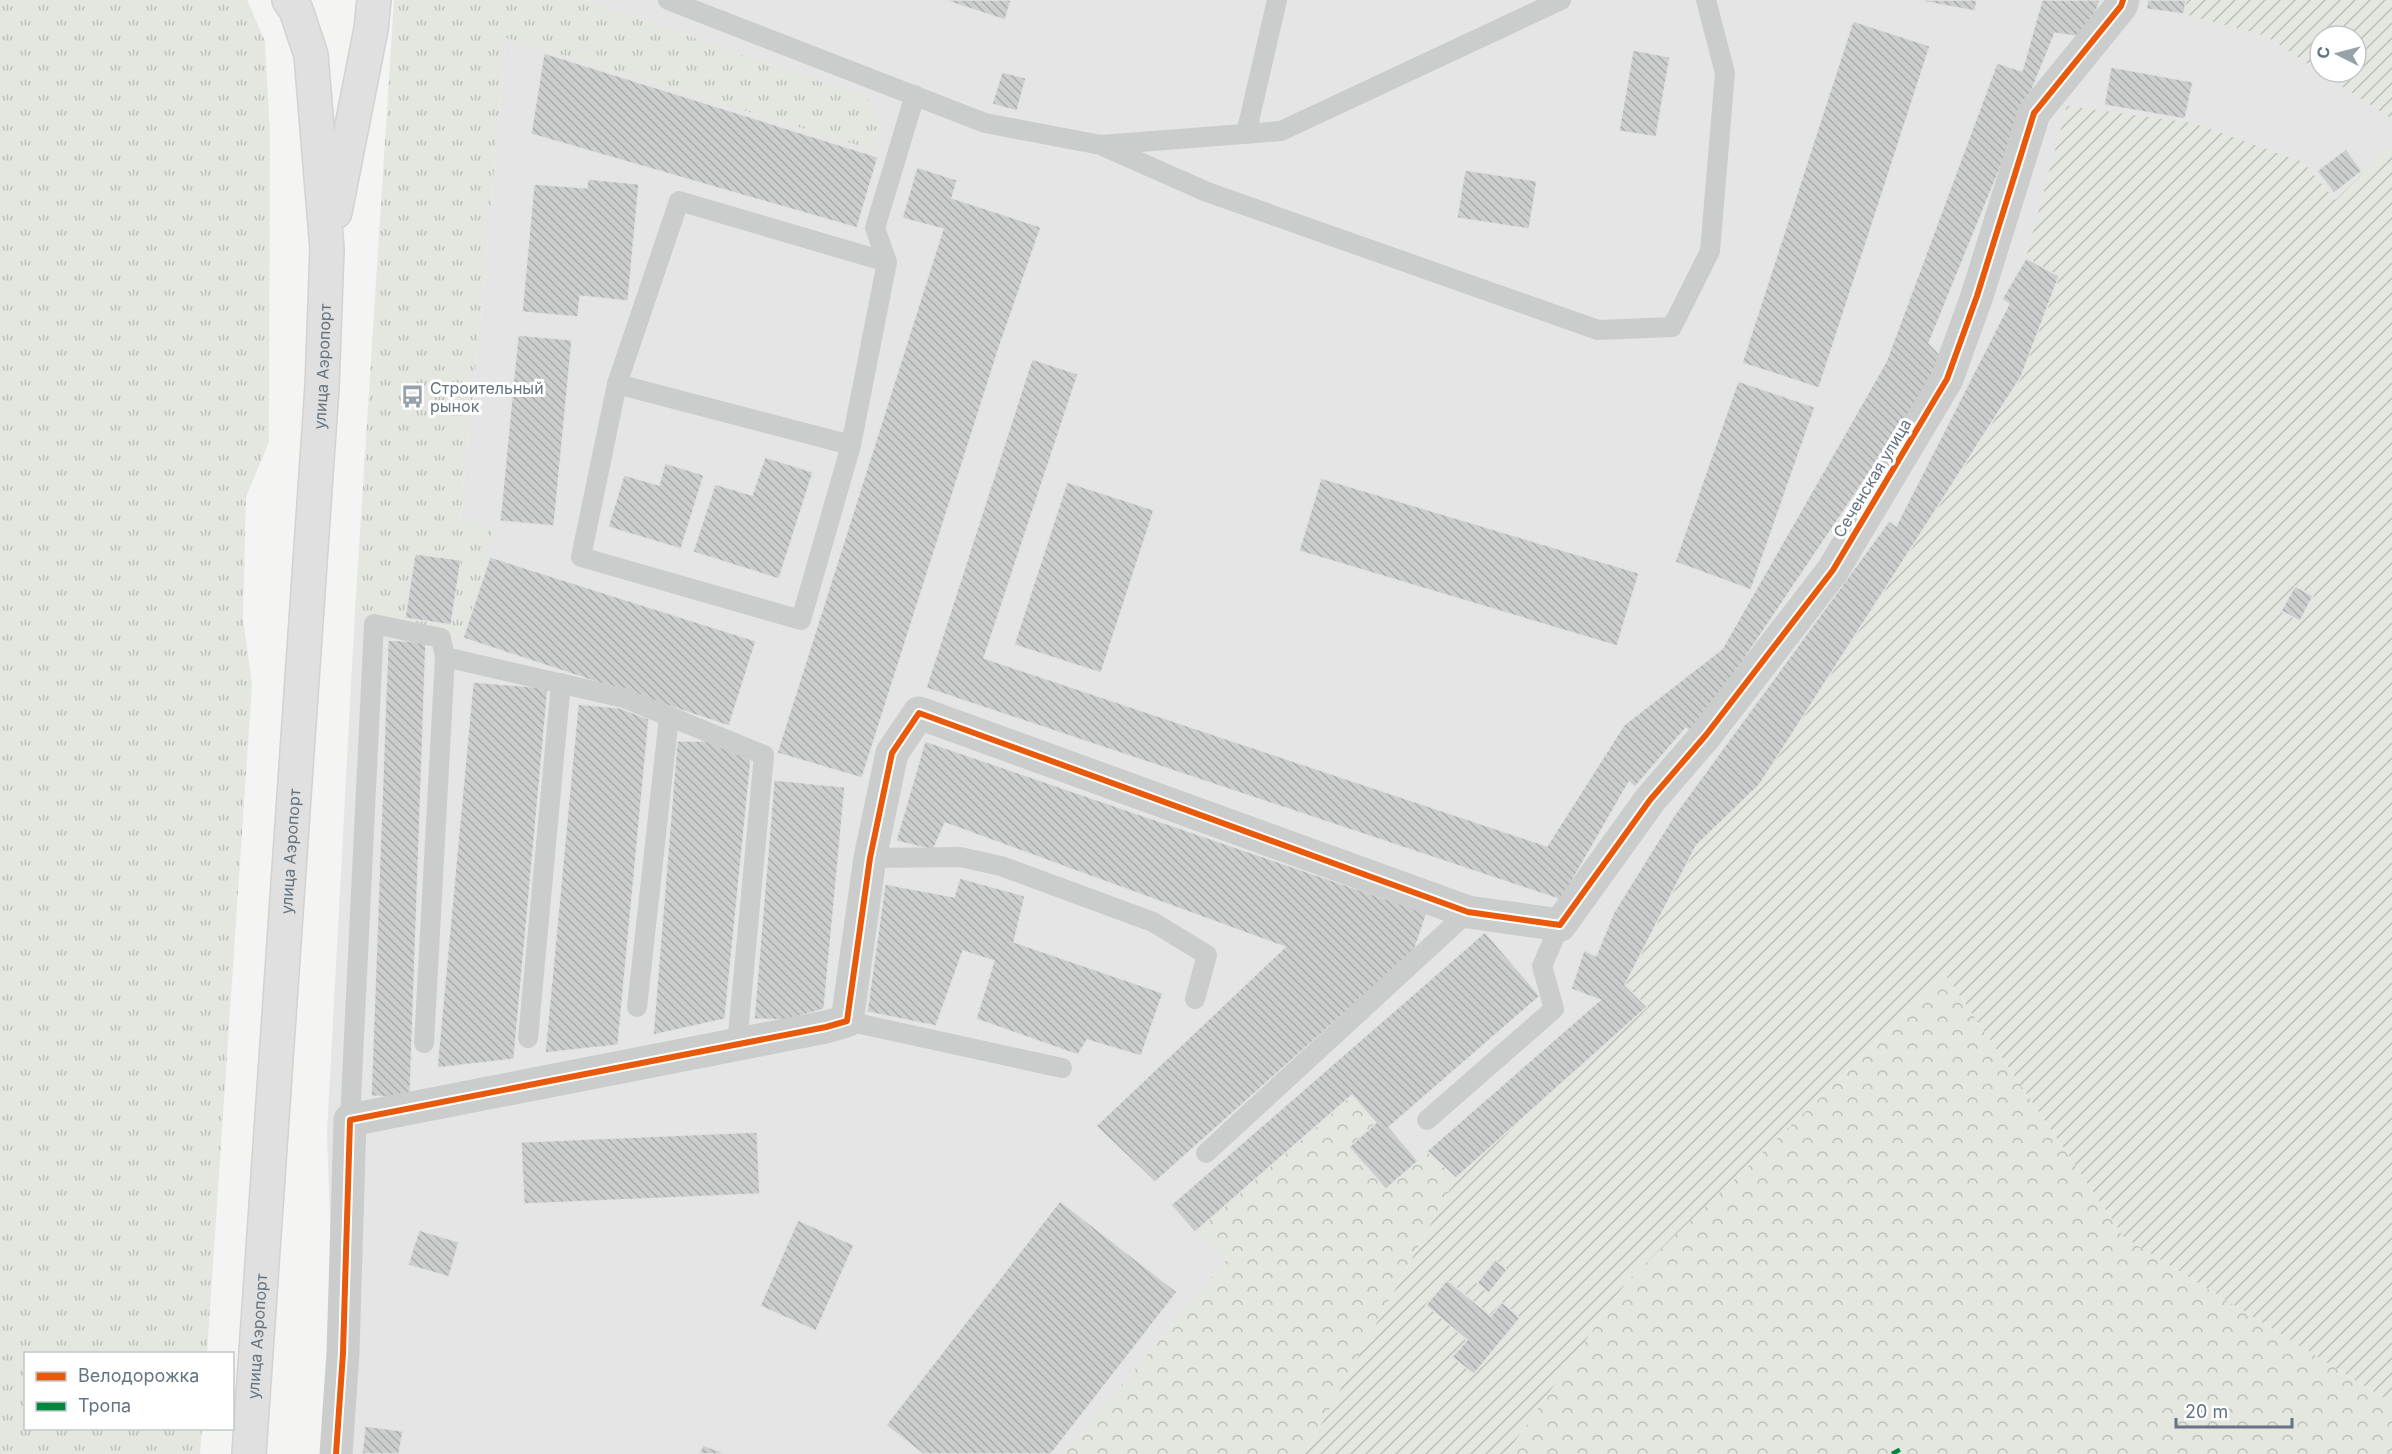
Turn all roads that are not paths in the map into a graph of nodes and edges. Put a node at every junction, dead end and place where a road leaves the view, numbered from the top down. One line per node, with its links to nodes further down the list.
1 (289, 0): 11 (main road)
2 (374, 0): 11 (main road)
3 (668, 0): 8 (lane)
4 (1277, 0): 9 (lane)
5 (1561, 0): 9 (lane)
6 (1706, 0): 10 (lane)
7 (2122, 0): 20 (street, Сеченская улица)
8 (915, 95): 10 (lane); 12 (lane)
9 (1246, 134): 10 (lane)
10 (1101, 145)
11 (327, 249): 31 (main road, улица Аэропорт)
12 (887, 262): 13 (lane); 14 (lane)
13 (617, 384): 14 (lane); 14 (lane)
14 (852, 445)
15 (445, 657): 16 (lane); 25 (lane); 28 (lane)
16 (561, 683): 17 (lane); 24 (lane)
17 (669, 717): 22 (lane); 26 (lane)
18 (870, 858): 19 (street); 21 (lane); 23 (street)
19 (1468, 912): 20 (street); 30 (lane)
20 (1560, 925): 29 (lane)
21 (1195, 999)
22 (637, 1007)
23 (847, 1021): 26 (street); 27 (lane)
24 (528, 1038)
25 (424, 1042)
26 (737, 1045): 28 (street)
27 (1062, 1068)
28 (350, 1120): 32 (street)
29 (1427, 1120)
30 (1206, 1153)
31 (249, 1454)
32 (336, 1454)

